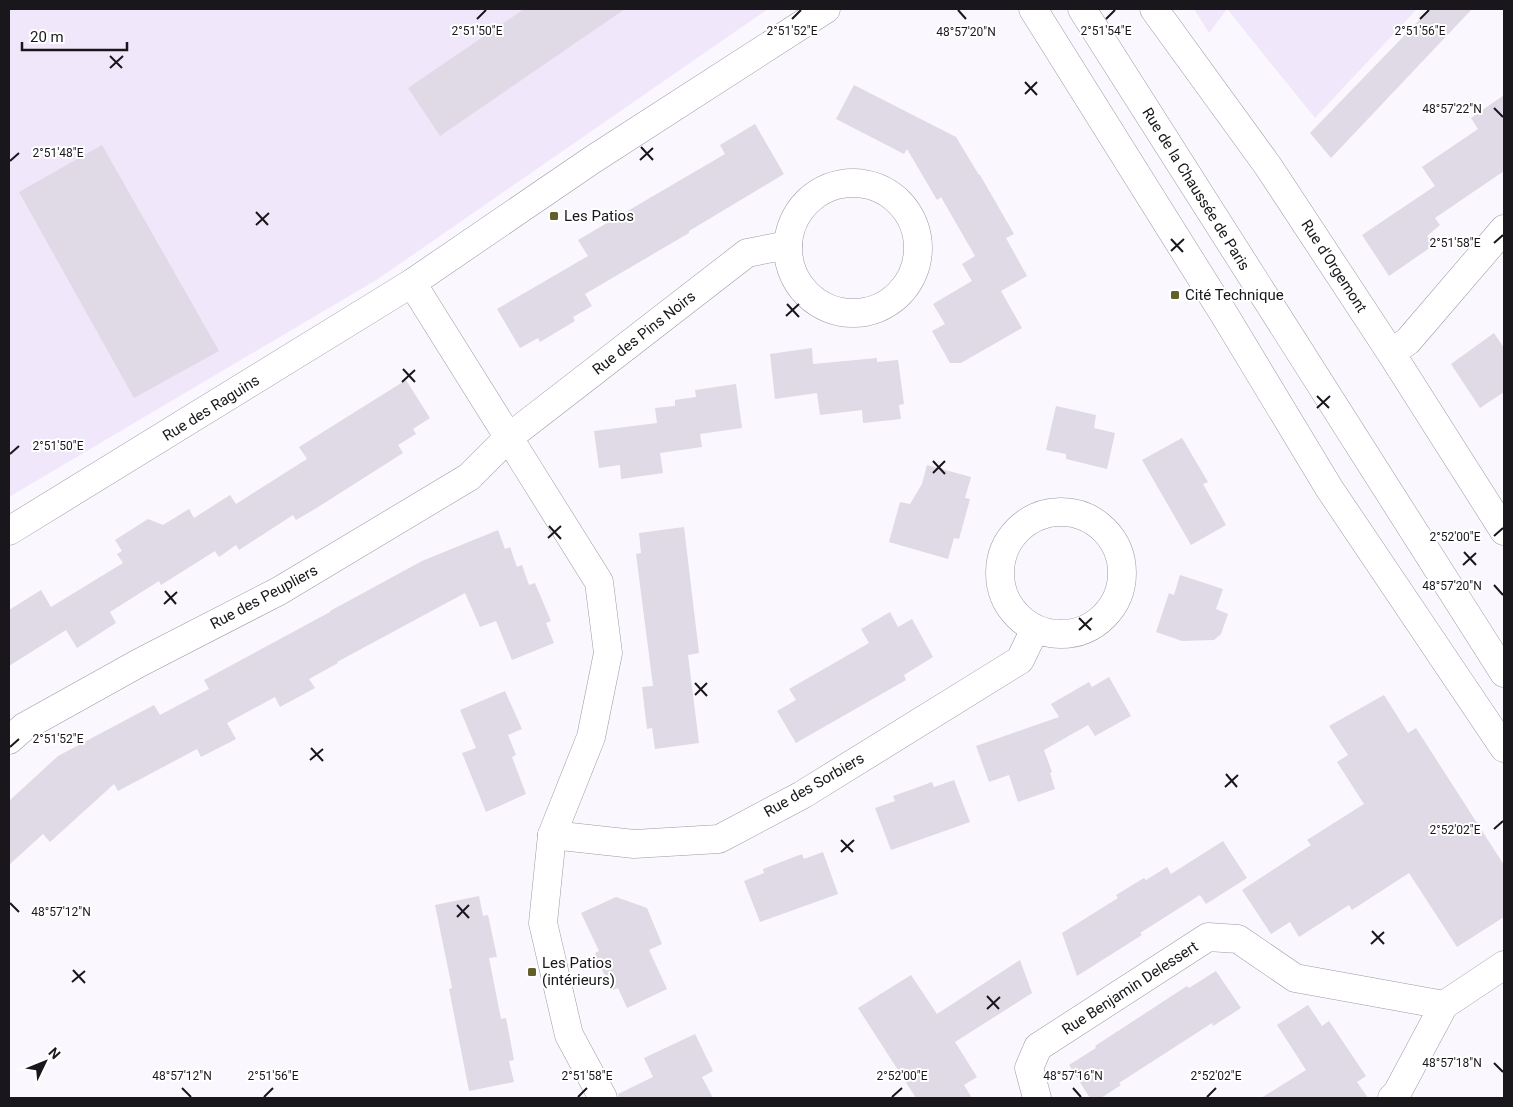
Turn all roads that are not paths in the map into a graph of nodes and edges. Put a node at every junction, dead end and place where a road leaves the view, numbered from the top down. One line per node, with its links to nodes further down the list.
1 (826, 9): 9 (street, Rue des Raguins)
2 (1015, 9): 6 (street)
3 (1032, 9): 6 (street)
4 (1082, 9): 15 (street, Rue de la Chaussée de Paris)
5 (1154, 9): 10 (street, Rue d'Orgemont)
6 (1085, 94): 17 (street)
7 (1504, 229): 10 (street)
8 (788, 245): 8 (street); 11 (street, Rue des Pins Noirs)
9 (412, 283): 11 (street); 12 (street, Rue des Raguins)
10 (1391, 353): 13 (street, Rue d'Orgemont)
11 (508, 438): 16 (street, Rue des Peupliers); 18 (street)
12 (9, 531)
13 (1504, 531)
14 (1035, 629): 14 (street); 18 (street, Rue des Sorbiers)
15 (1504, 673)
16 (9, 740)
17 (1504, 748)
18 (552, 835): 21 (street)
19 (1504, 965): 20 (street)
20 (1444, 1005): 22 (street, Rue Benjamin Delessert); 23 (street)
21 (602, 1098)
22 (1037, 1098)
23 (1392, 1098)

